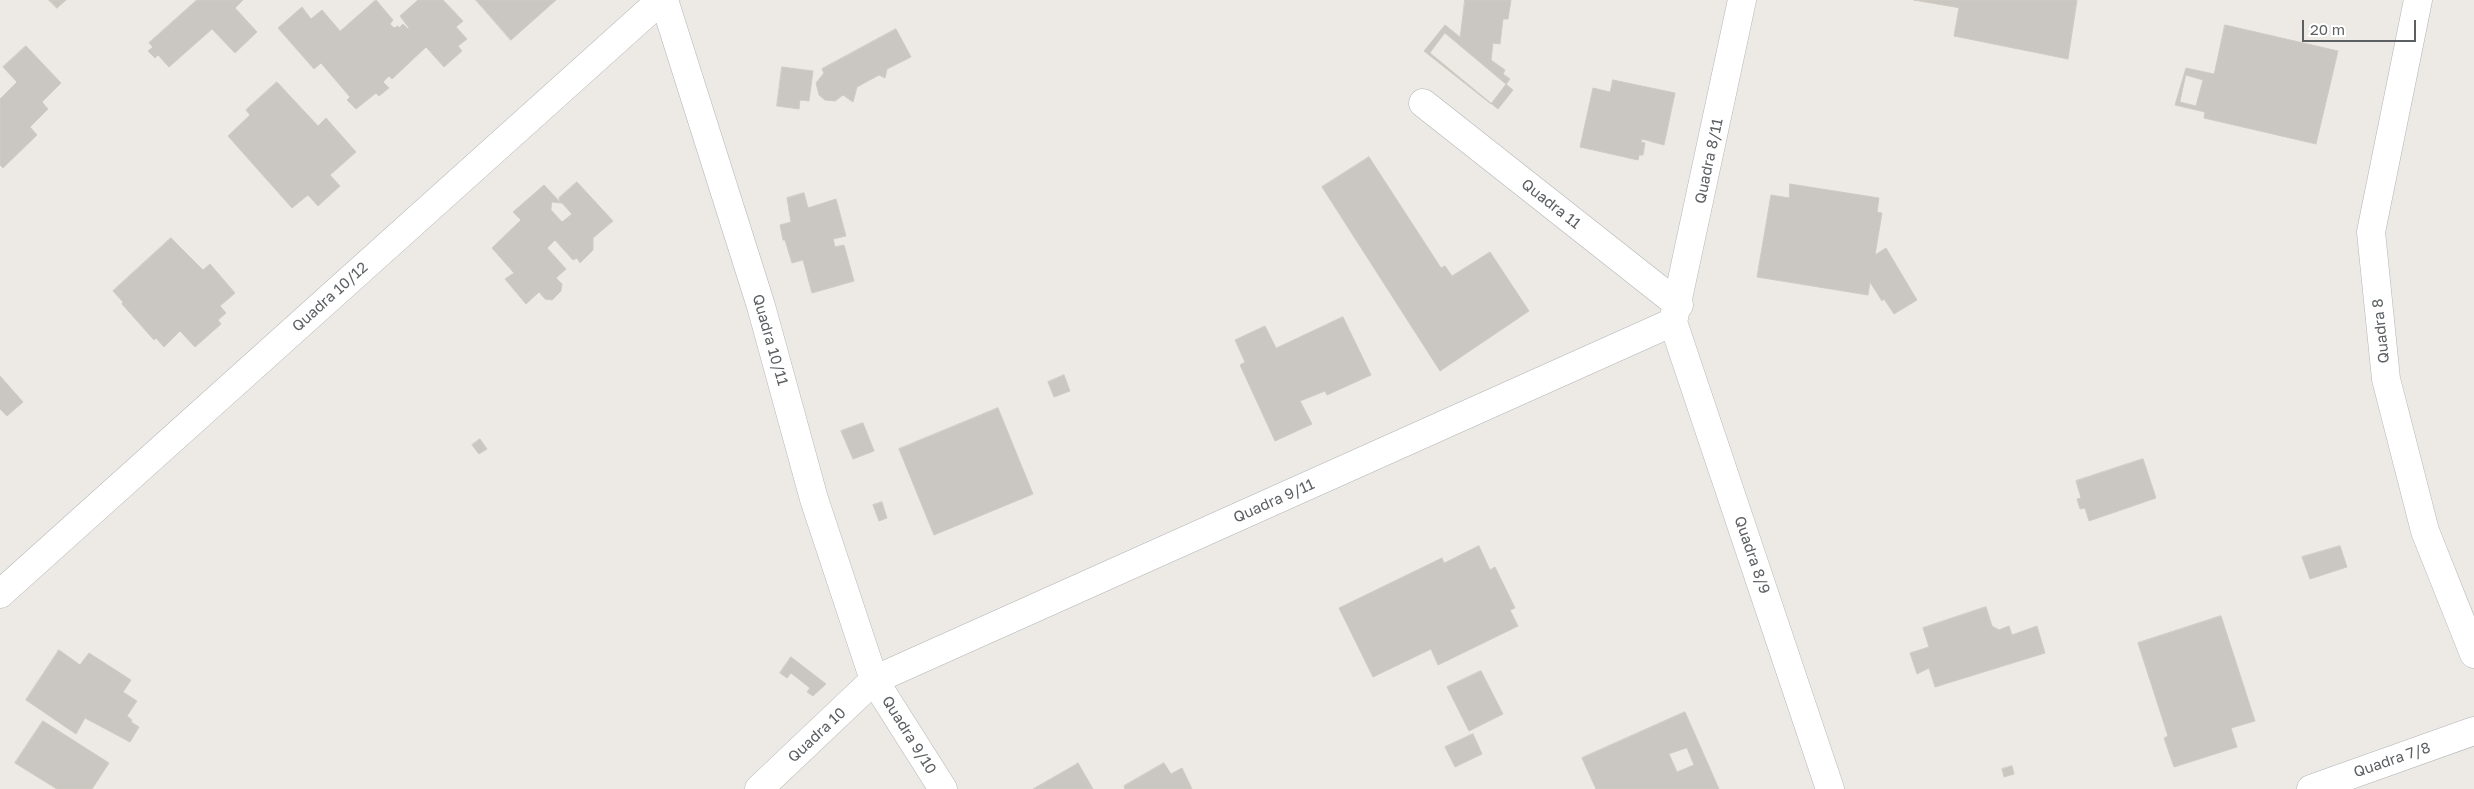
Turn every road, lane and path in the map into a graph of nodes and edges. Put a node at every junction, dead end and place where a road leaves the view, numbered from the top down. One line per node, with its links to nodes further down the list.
1 (662, 0): 6 (street, Quadra 10/12); 8 (street, Quadra 10/11)
2 (1742, 0): 5 (street, Quadra 8/11)
3 (2418, 0): 7 (street, Quadra 8)
4 (1423, 103): 5 (street, Quadra 11)
5 (1676, 313): 8 (street, Quadra 9/11); 12 (street, Quadra 8/9)
6 (0, 594)
7 (2474, 654)
8 (874, 680): 10 (street, Quadra 10); 11 (street, Quadra 9/10)
9 (2474, 732): 13 (street, Quadra 7/8)
10 (759, 789)
11 (943, 789)
12 (1830, 789)
13 (2311, 789)

